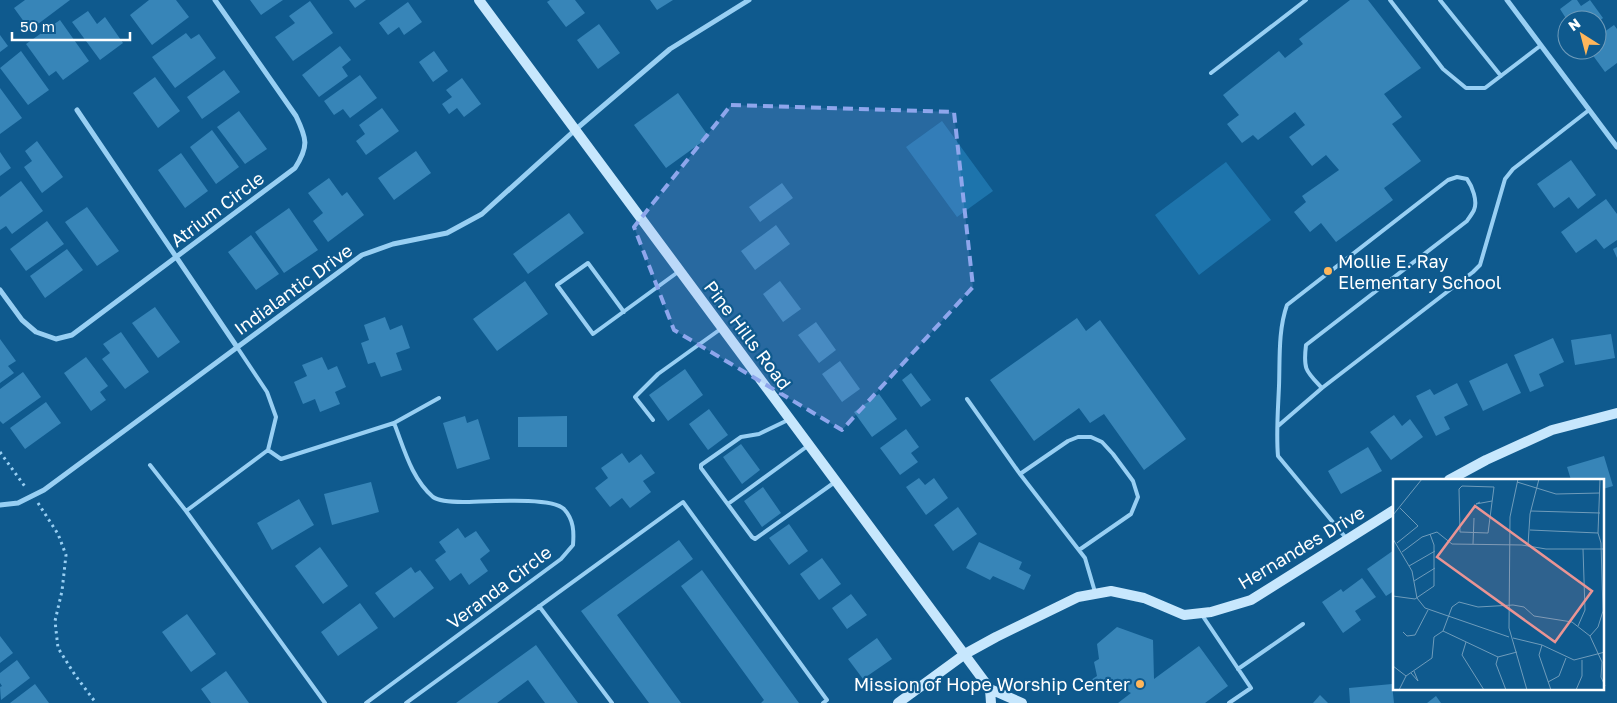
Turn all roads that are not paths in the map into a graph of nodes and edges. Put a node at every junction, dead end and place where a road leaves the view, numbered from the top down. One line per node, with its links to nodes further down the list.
1 (215, 0): 17 (street, Atrium Circle)
2 (479, 0): 15 (main road, Pine Hills Road)
3 (734, 0): 9 (street)
4 (749, 0): 9 (street, Indialantic Drive)
5 (1306, 0): 11 (lane)
6 (1390, 0): 12 (lane)
7 (1440, 0): 12 (lane)
8 (1507, 0): 10 (street)
9 (737, 7): 15 (street, Indialantic Drive)
10 (1540, 46): 12 (lane); 14 (street)
11 (1211, 73)
12 (1500, 76)
13 (77, 110): 17 (street)
14 (1589, 110): 16 (street); 23 (lane)
15 (575, 130): 18 (main road, Pine Hills Road); 22 (street, Indialantic Drive)
16 (1617, 147)
17 (176, 257): 19 (street, Atrium Circle); 22 (street)
18 (680, 271): 20 (lane); 21 (main road, Pine Hills Road)
19 (0, 290)
20 (624, 312): 20 (lane)
21 (722, 328): 27 (main road, Pine Hills Road); 28 (lane)
22 (236, 347): 32 (lane); 38 (street, Indialantic Drive)
23 (1322, 388): 30 (lane); 30 (lane)
24 (439, 398): 29 (lane)
25 (967, 400): 34 (lane)
26 (1617, 413): 35 (main road)
27 (790, 419): 31 (main road, Pine Hills Road); 37 (lane)
28 (653, 420)
29 (394, 423): 32 (lane); 51 (lane, Veranda Circle)
30 (1278, 426): 41 (lane)
31 (809, 445): 36 (main road, Pine Hills Road); 37 (lane)
32 (268, 450): 40 (lane)
33 (150, 465): 40 (lane)
34 (1020, 474): 42 (lane); 42 (lane)
35 (1451, 479)
36 (836, 481): 37 (lane); 47 (main road, Pine Hills Road)
37 (728, 504)
38 (0, 505)
39 (1393, 511): 41 (main road, Hernandes Drive)
40 (186, 512): 50 (lane)
41 (1347, 540): 45 (main road, Hernandes Drive)
42 (1079, 550): 43 (lane)
43 (1096, 594): 45 (main road, Hernandes Drive); 47 (main road, Hernandes Drive)
44 (539, 606): 52 (lane); 53 (lane); 54 (lane)
45 (1200, 613): 48 (lane)
46 (1303, 624): 48 (lane)
47 (965, 654): 49 (main road, Pine Hills Road); 55 (main road, Hernandes Drive)
48 (1238, 669): 58 (lane)
49 (990, 688): 56 (main road); 57 (main road, Pine Hills Road)
50 (325, 703)
51 (366, 703)
52 (406, 703)
53 (612, 703)
54 (823, 703)
55 (898, 703)
56 (991, 703)
57 (1022, 703)
58 (1229, 703)

